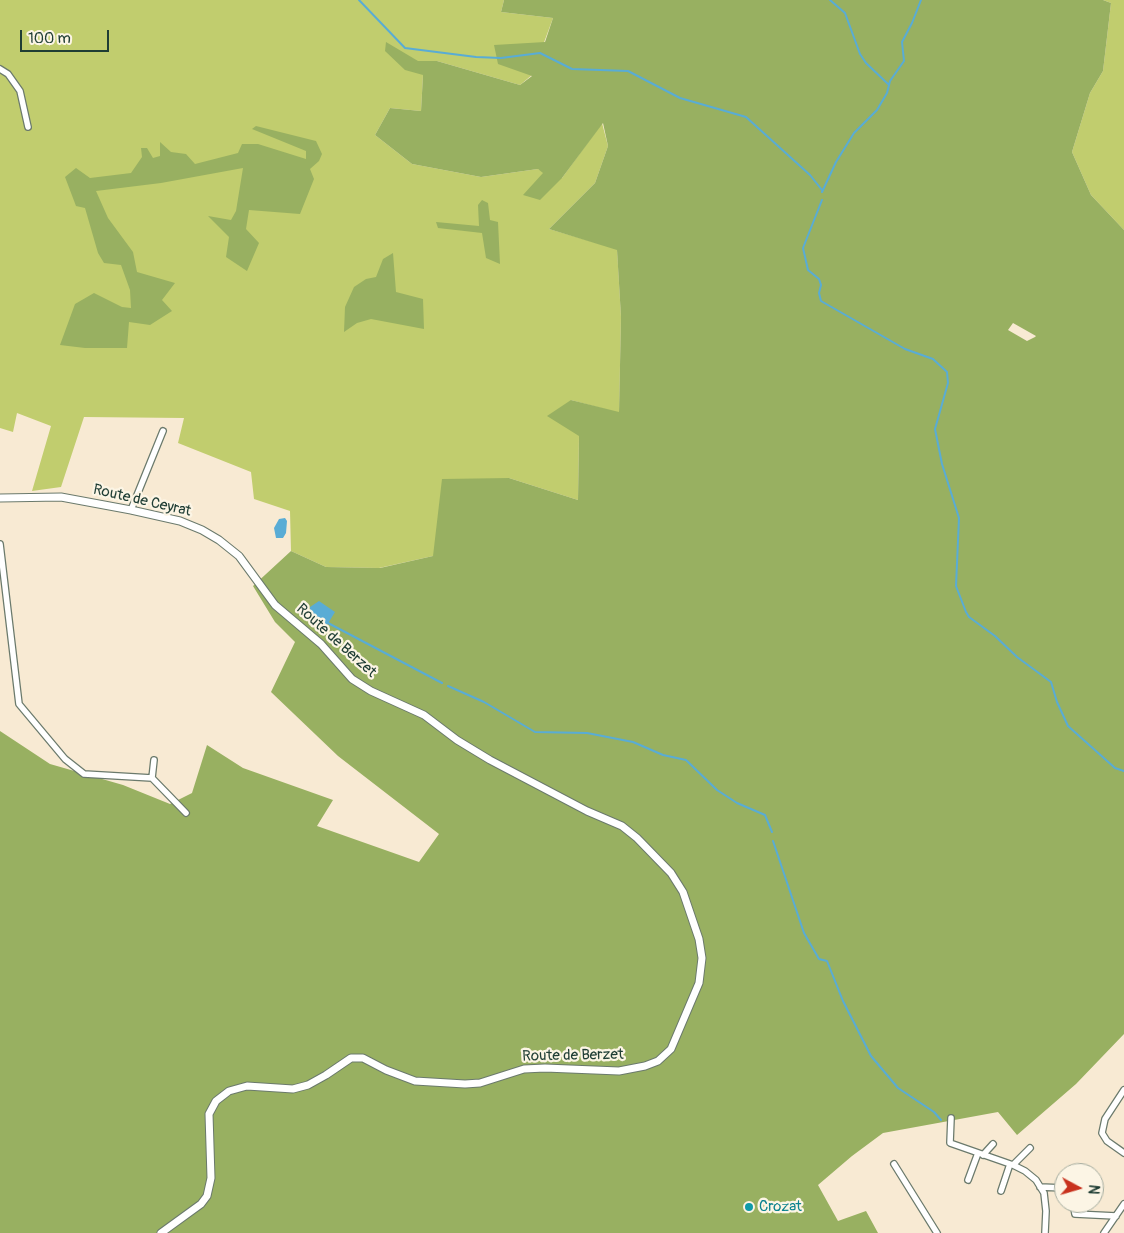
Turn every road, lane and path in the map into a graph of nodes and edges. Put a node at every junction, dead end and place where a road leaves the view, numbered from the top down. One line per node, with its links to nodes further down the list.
1 (0, 69): 2 (street)
2 (28, 127)
3 (163, 431): 5 (street)
4 (0, 498): 5 (street, Route de Ceyrat)
5 (131, 510): 7 (street, Route de Ceyrat)
6 (0, 544): 9 (street)
7 (274, 605): 27 (street, Route de Berzet)
8 (154, 760): 9 (street)
9 (152, 778): 10 (street)
10 (186, 813)
11 (1124, 1090): 15 (street)
12 (951, 1118): 16 (street)
13 (993, 1144): 16 (street)
14 (1030, 1148): 18 (street)
15 (1124, 1153)
16 (981, 1154): 18 (street); 19 (street)
17 (894, 1164): 28 (street)
18 (1012, 1165): 20 (street); 22 (street)
19 (968, 1180)
20 (1040, 1187): 21 (street); 29 (street)
21 (1054, 1188)
22 (1001, 1192)
23 (1124, 1204): 26 (street)
24 (1075, 1213): 25 (street)
25 (1084, 1213): 26 (street)
26 (1116, 1216): 30 (street)
27 (161, 1233)
28 (937, 1233)
29 (1045, 1233)
30 (1104, 1233)

